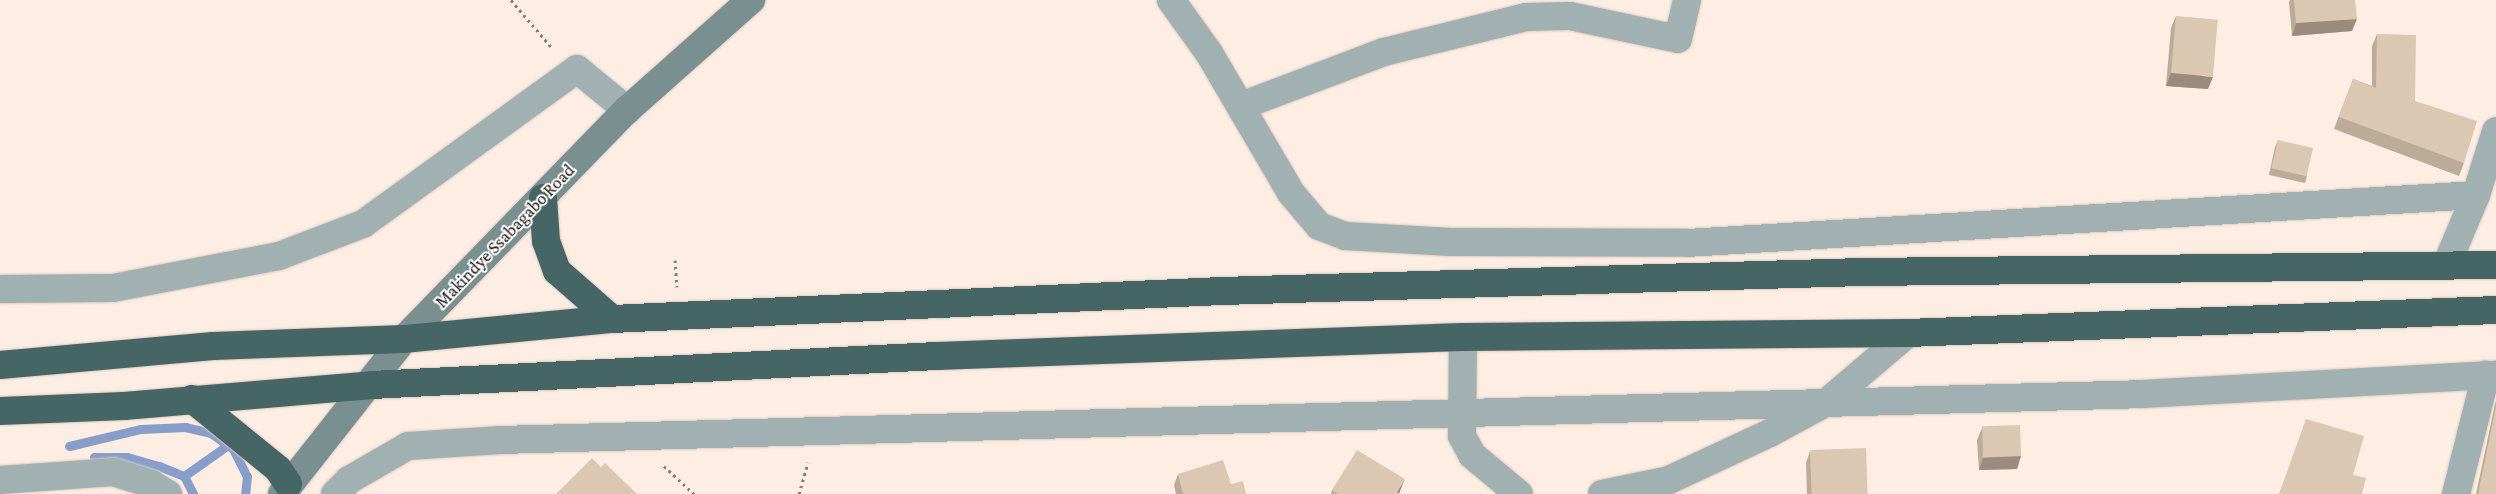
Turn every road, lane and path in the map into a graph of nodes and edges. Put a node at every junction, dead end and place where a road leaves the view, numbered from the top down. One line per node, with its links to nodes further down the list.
1 (511, 0): 5 (path)
2 (751, 0): 7 (street, Makindye Ssabagabo Road)
3 (1172, 0): 6 (street)
4 (1688, 0): 6 (street)
5 (577, 69): 7 (street); 13 (street)
6 (1241, 106): 9 (street)
7 (626, 110): 10 (street, Makindye Ssabagabo Road)
8 (2496, 131): 9 (street)
9 (2476, 195): 12 (street)
10 (543, 198): 15 (highway); 18 (street, Makindye Ssabagabo Road)
11 (2496, 265): 12 (highway)
12 (2446, 266): 15 (highway)
13 (0, 289)
14 (2496, 310): 16 (highway)
15 (612, 319): 18 (highway)
16 (1908, 333): 17 (highway); 23 (street)
17 (1464, 337): 21 (highway); 25 (street)
18 (404, 340): 19 (highway); 21 (street, Makindye Ssabagabo Road)
19 (0, 365)
20 (2491, 375): 23 (street); 32 (street)
21 (372, 385): 22 (highway); 27 (street, Makindye Ssabagabo Road)
22 (192, 399): 24 (highway); 27 (highway)
23 (1827, 402): 25 (street); 31 (street)
24 (0, 411)
25 (1460, 412): 29 (street); 30 (street)
26 (0, 480): 28 (street)
27 (285, 489)
28 (168, 494)
29 (335, 494)
30 (1519, 494)
31 (1602, 494)
32 (2456, 494)

